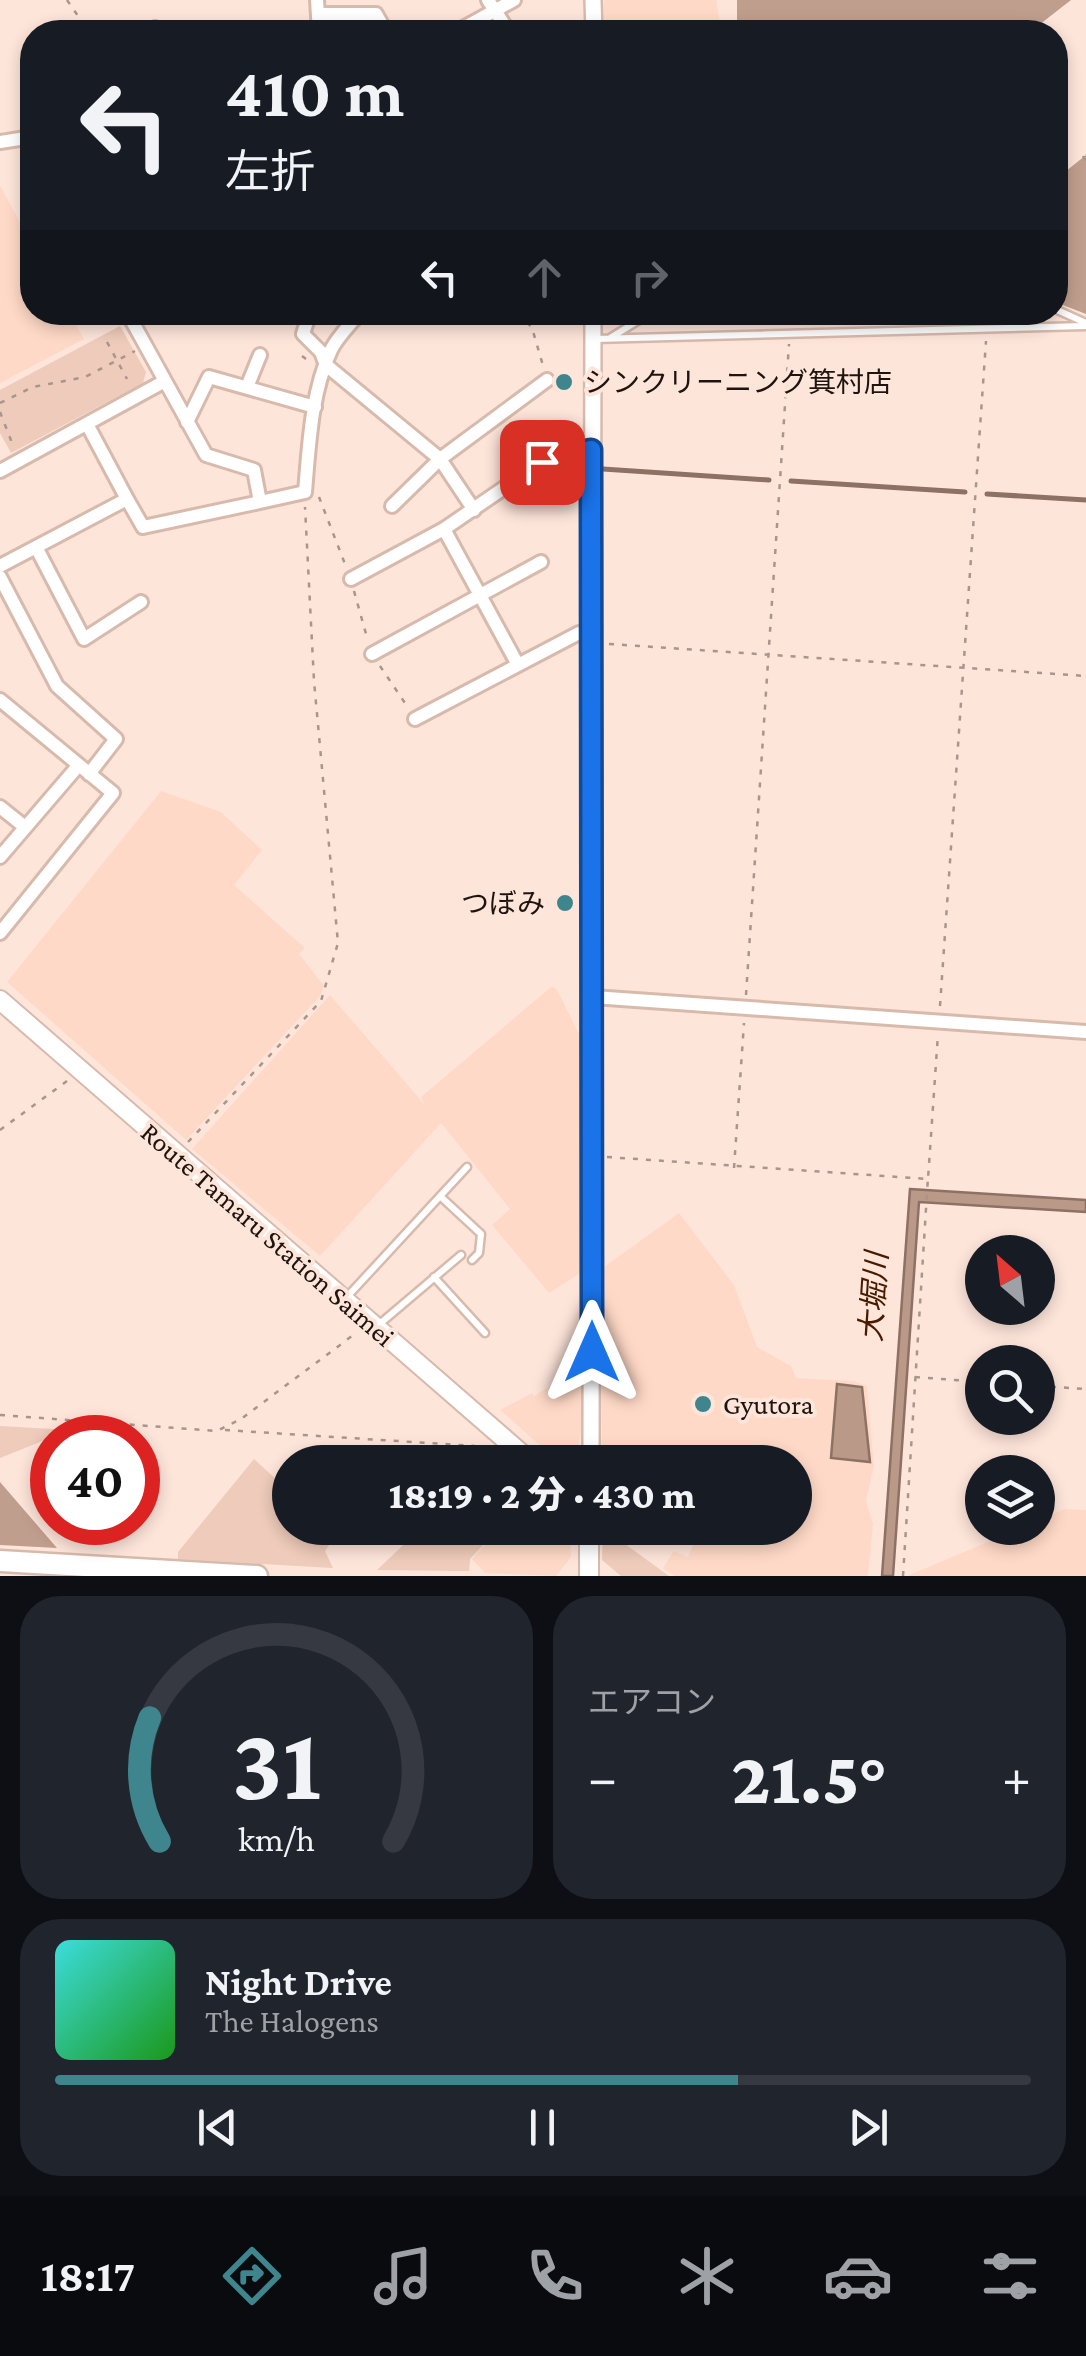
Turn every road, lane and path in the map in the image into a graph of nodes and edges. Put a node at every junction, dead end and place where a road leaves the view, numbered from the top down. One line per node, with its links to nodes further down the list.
1 (514, 0): 2 (street)
2 (491, 6)
3 (318, 7): 4 (street)
4 (379, 20)
5 (1083, 156): 6 (path)
6 (1086, 162)
7 (134, 325): 18 (street)
8 (306, 325): 21 (street)
9 (350, 325): 21 (street)
10 (530, 325): 23 (path)
11 (597, 325): 16 (street)
12 (627, 325): 16 (lane)
13 (1066, 325): 14 (lane)
14 (987, 329): 15 (lane); 52 (path)
15 (790, 332): 16 (lane); 50 (path)
16 (601, 339): 31 (street)
17 (107, 342): 20 (path)
18 (145, 345): 20 (path); 24 (street)
19 (260, 355): 25 (street)
20 (117, 361): 22 (path); 26 (path)
21 (326, 365): 27 (street); 32 (street)
22 (127, 379)
23 (547, 380): 32 (street)
24 (165, 382): 29 (street); 30 (street)
25 (246, 388): 27 (street); 29 (street)
26 (0, 403)
27 (315, 407): 35 (street)
28 (0, 412): 33 (path)
29 (187, 422): 37 (street)
30 (87, 424): 33 (street); 36 (street)
31 (591, 450): 39 (street); 48 (street)
32 (440, 459): 38 (street); 39 (street)
33 (19, 460): 34 (street)
34 (0, 470)
35 (306, 492): 37 (street); 45 (path); 68 (path)
36 (127, 499): 37 (street); 41 (street)
37 (260, 502)
38 (392, 506)
39 (474, 510): 40 (street)
40 (444, 529): 45 (street); 46 (street)
41 (36, 547): 43 (street); 47 (street)
42 (541, 562): 46 (street)
43 (0, 566)
44 (0, 578): 56 (street)
45 (351, 579): 49 (path)
46 (482, 593): 49 (street); 51 (street)
47 (141, 602)
48 (592, 638): 50 (path); 51 (street); 61 (street)
49 (372, 654): 55 (path)
50 (768, 655): 52 (path); 63 (path)
51 (518, 665): 55 (street)
52 (963, 668): 53 (path); 64 (path)
53 (1086, 676)
54 (0, 700): 56 (street)
55 (415, 718)
56 (83, 770): 58 (street); 60 (street)
57 (0, 807): 58 (street)
58 (25, 827): 59 (street)
59 (0, 856)
60 (0, 932)
61 (594, 997): 63 (street); 69 (street)
62 (0, 1000): 66 (main road, Route Tamaru Station Saimei)
63 (745, 1009): 64 (street); 71 (path)
64 (939, 1021): 65 (street); 72 (path)
65 (1086, 1032)
66 (80, 1071): 67 (path); 68 (main road, Route Tamaru Station Saimei)
67 (0, 1130)
68 (177, 1154): 77 (main road, Route Tamaru Station Saimei)
69 (592, 1156): 71 (path); 88 (street)
70 (467, 1167): 73 (lane)
71 (734, 1168): 72 (path)
72 (928, 1179): 80 (path)
73 (440, 1196): 75 (lane); 77 (lane)
74 (460, 1255): 76 (lane)
75 (472, 1260)
76 (434, 1277): 78 (lane); 79 (lane)
77 (344, 1300): 78 (main road, Route Tamaru Station Saimei)
78 (372, 1325): 85 (path); 87 (main road, Route Tamaru Station Saimei)
79 (486, 1333)
80 (915, 1377): 81 (path); 94 (path)
81 (965, 1381)
82 (1055, 1387): 83 (path)
83 (1086, 1389)
84 (0, 1415): 85 (path)
85 (224, 1429): 86 (path)
86 (460, 1445)
87 (511, 1445)
88 (590, 1445)
89 (589, 1545): 93 (main road)
90 (0, 1561): 91 (main road)
91 (44, 1570): 92 (main road)
92 (252, 1576)
93 (588, 1576)
94 (903, 1576)

